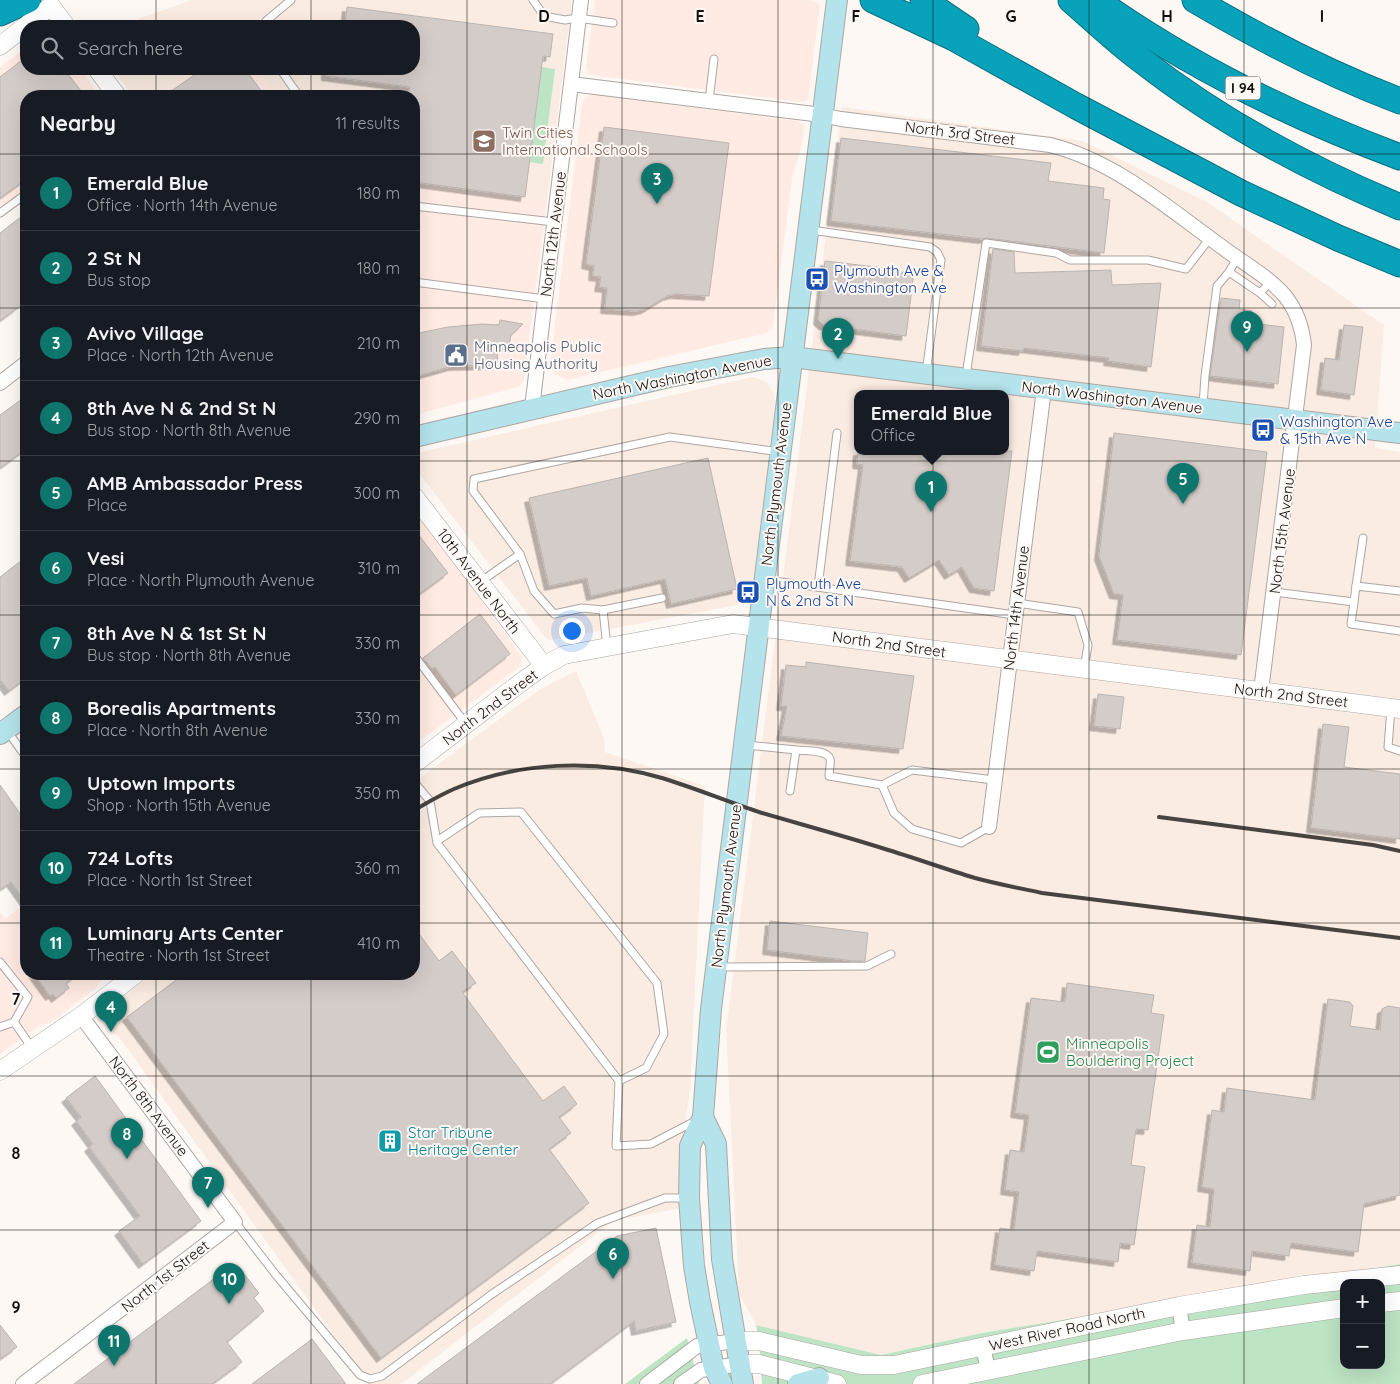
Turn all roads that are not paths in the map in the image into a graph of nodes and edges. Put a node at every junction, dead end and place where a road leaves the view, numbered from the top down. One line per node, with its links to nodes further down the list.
1 (291, 0): 15 (lane)
2 (533, 0): 12 (lane)
3 (581, 0): 12 (street, North 12th Avenue)
4 (873, 0): 31 (highway)
5 (923, 0): 31 (highway)
6 (1072, 0): 34 (highway)
7 (1096, 0): 30 (highway, I 94)
8 (1196, 0): 20 (highway)
9 (39, 3): 11 (highway); 13 (street); 14 (street)
10 (836, 5): 29 (main road, North Plymouth Avenue)
11 (0, 13)
12 (578, 18): 16 (lane); 23 (street, North 12th Avenue)
13 (24, 20)
14 (59, 20)
15 (267, 20)
16 (613, 23)
17 (20, 24): 18 (street)
18 (0, 46)
19 (714, 59): 27 (lane)
20 (1314, 64): 26 (highway); 28 (highway)
21 (101, 75): 24 (street)
22 (284, 75): 25 (lane)
23 (571, 84): 27 (street, North 3rd Street); 36 (street, North 12th Avenue)
24 (113, 90)
25 (295, 90)
26 (1400, 90)
27 (709, 101): 29 (street, North 3rd Street)
28 (1400, 101)
29 (822, 115): 37 (main road, North Plymouth Avenue); 38 (street, North 3rd Street)
30 (1400, 158)
31 (1241, 193): 40 (highway)
32 (20, 199): 35 (lane)
33 (420, 207): 36 (lane)
34 (1400, 207)
35 (0, 214)
36 (554, 222): 47 (street, North 12th Avenue)
37 (808, 229): 50 (main road, North Plymouth Avenue); 52 (lane)
38 (1210, 238): 39 (street, North 3rd Street); 53 (lane)
39 (1237, 258): 41 (street, North 3rd Street); 42 (lane)
40 (1400, 264)
41 (1255, 271): 43 (street, North 3rd Street); 45 (lane)
42 (1229, 272): 45 (lane); 57 (lane)
43 (1270, 282): 46 (lane); 49 (street, North 3rd Street)
44 (420, 283): 47 (lane)
45 (1246, 284): 46 (lane)
46 (1260, 293): 48 (lane)
47 (545, 299): 56 (street, North 12th Avenue)
48 (1272, 304)
49 (1297, 313): 58 (street, North 15th Avenue)
50 (792, 357): 52 (main road, North Washington Avenue); 56 (main road, North Washington Avenue); 62 (main road, North Plymouth Avenue)
51 (20, 368): 54 (street)
52 (926, 374): 53 (main road, North Washington Avenue)
53 (966, 379): 55 (main road, North Washington Avenue)
54 (0, 383)
55 (1044, 389): 57 (main road, North Washington Avenue); 74 (street, North 14th Avenue)
56 (532, 408): 61 (main road, North Washington Avenue)
57 (1203, 409): 58 (main road, North Washington Avenue)
58 (1296, 420): 60 (main road, North Washington Avenue); 70 (street, North 15th Avenue)
59 (837, 433): 69 (lane)
60 (1400, 433)
61 (420, 436)
62 (780, 452): 65 (lane); 66 (main road, North Plymouth Avenue)
63 (420, 504): 67 (street, 10th Avenue North)
64 (1363, 538): 68 (lane)
65 (520, 554): 67 (lane); 75 (lane)
66 (764, 580): 69 (lane); 76 (main road, North Plymouth Avenue)
67 (480, 582): 81 (street, 10th Avenue North)
68 (1356, 586): 71 (lane); 73 (lane)
69 (818, 587): 74 (lane)
70 (1274, 592): 73 (lane); 83 (street, North 15th Avenue)
71 (1400, 592)
72 (662, 598): 75 (lane)
73 (1354, 602): 77 (lane)
74 (1016, 609): 79 (street, North 14th Avenue); 82 (lane)
75 (604, 610): 78 (lane)
76 (759, 626): 78 (street, North 2nd Street); 79 (street, North 2nd Street); 88 (main road, North Plymouth Avenue)
77 (1400, 631)
78 (607, 647): 81 (street, North 2nd Street)
79 (1010, 660): 82 (street, North 2nd Street); 93 (street, North 14th Avenue)
80 (420, 663): 86 (lane)
81 (544, 666): 86 (street, North 2nd Street)
82 (1084, 669): 83 (street, North 2nd Street)
83 (1261, 691): 84 (street, North 2nd Street)
84 (1396, 708): 91 (lane)
85 (20, 718): 87 (main road)
86 (466, 724): 92 (street, North 2nd Street)
87 (2, 728): 89 (lane)
88 (744, 745): 90 (lane); 101 (main road, North Plymouth Avenue)
89 (20, 750)
90 (796, 750): 94 (lane); 96 (lane)
91 (1400, 751)
92 (420, 758)
93 (994, 780): 94 (lane); 97 (street, North 14th Avenue)
94 (882, 785): 97 (lane)
95 (420, 789): 98 (lane)
96 (790, 791)
97 (989, 827)
98 (437, 841): 108 (lane); 108 (lane)
99 (891, 954): 101 (lane)
100 (0, 962): 104 (lane)
101 (716, 967): 109 (main road, North Plymouth Avenue)
102 (125, 980): 103 (street)
103 (81, 1016): 106 (street); 111 (street, North 8th Avenue)
104 (14, 1022): 105 (lane); 106 (lane)
105 (0, 1027)
106 (32, 1049): 107 (street)
107 (0, 1071)
108 (619, 1081): 109 (lane)
109 (703, 1117): 110 (main road, North Plymouth Avenue); 118 (main road, North Plymouth Avenue)
110 (689, 1198): 111 (lane); 119 (main road, North Plymouth Avenue)
111 (235, 1222): 125 (street, North 1st Street)
112 (1400, 1275): 115 (street, West River Road North)
113 (1400, 1301): 114 (street)
114 (1385, 1303)
115 (1179, 1306): 117 (street); 120 (street, West River Road North)
116 (1340, 1309): 117 (street, West River Road North)
117 (1183, 1331): 122 (street, West River Road North)
118 (736, 1341): 119 (street); 120 (street, West River Road North); 121 (main road, North Plymouth Avenue)
119 (709, 1344): 123 (main road, North Plymouth Avenue); 126 (street)
120 (983, 1347): 122 (street)
121 (740, 1364): 123 (street); 124 (street); 128 (main road, North Plymouth Avenue)
122 (988, 1370): 130 (street, West River Road North)
123 (718, 1376): 127 (street)
124 (828, 1381): 129 (main road)
125 (23, 1384)
126 (647, 1384)
127 (681, 1384)
128 (743, 1384)
129 (798, 1384)
130 (922, 1384)

